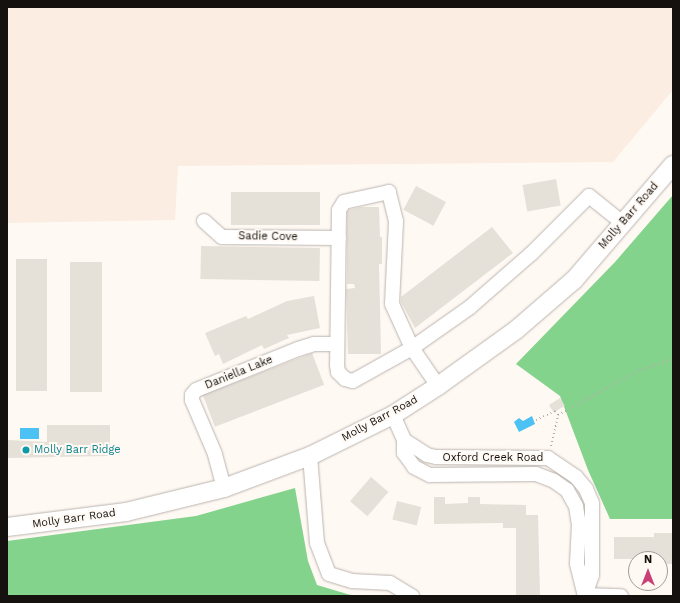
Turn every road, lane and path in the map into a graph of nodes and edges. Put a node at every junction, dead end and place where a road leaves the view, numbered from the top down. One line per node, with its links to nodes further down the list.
1 (673, 165): 3 (main road, Molly Barr Road)
2 (204, 221): 4 (street, Sadie Cove)
3 (624, 224): 6 (street); 8 (main road, Molly Barr Road)
4 (339, 238): 5 (street); 6 (street)
5 (337, 344): 6 (street); 16 (street, Daniella Lake)
6 (412, 348): 8 (street)
7 (673, 359): 10 (path)
8 (438, 386): 9 (main road, Molly Barr Road)
9 (393, 415): 12 (street, Oxford Creek Road); 13 (main road, Molly Barr Road)
10 (558, 415): 11 (path); 14 (path)
11 (536, 420)
12 (404, 440): 14 (street, Oxford Creek Road); 15 (street, Oxford Creek Road)
13 (310, 456): 16 (main road, Molly Barr Road); 18 (street)
14 (544, 458): 15 (street); 19 (street, Oxford Creek Road)
15 (538, 475): 19 (street, Oxford Creek Road)
16 (224, 488): 17 (main road, Molly Barr Road)
17 (7, 527)
18 (412, 596)
19 (585, 596): 20 (street)
20 (621, 596)

